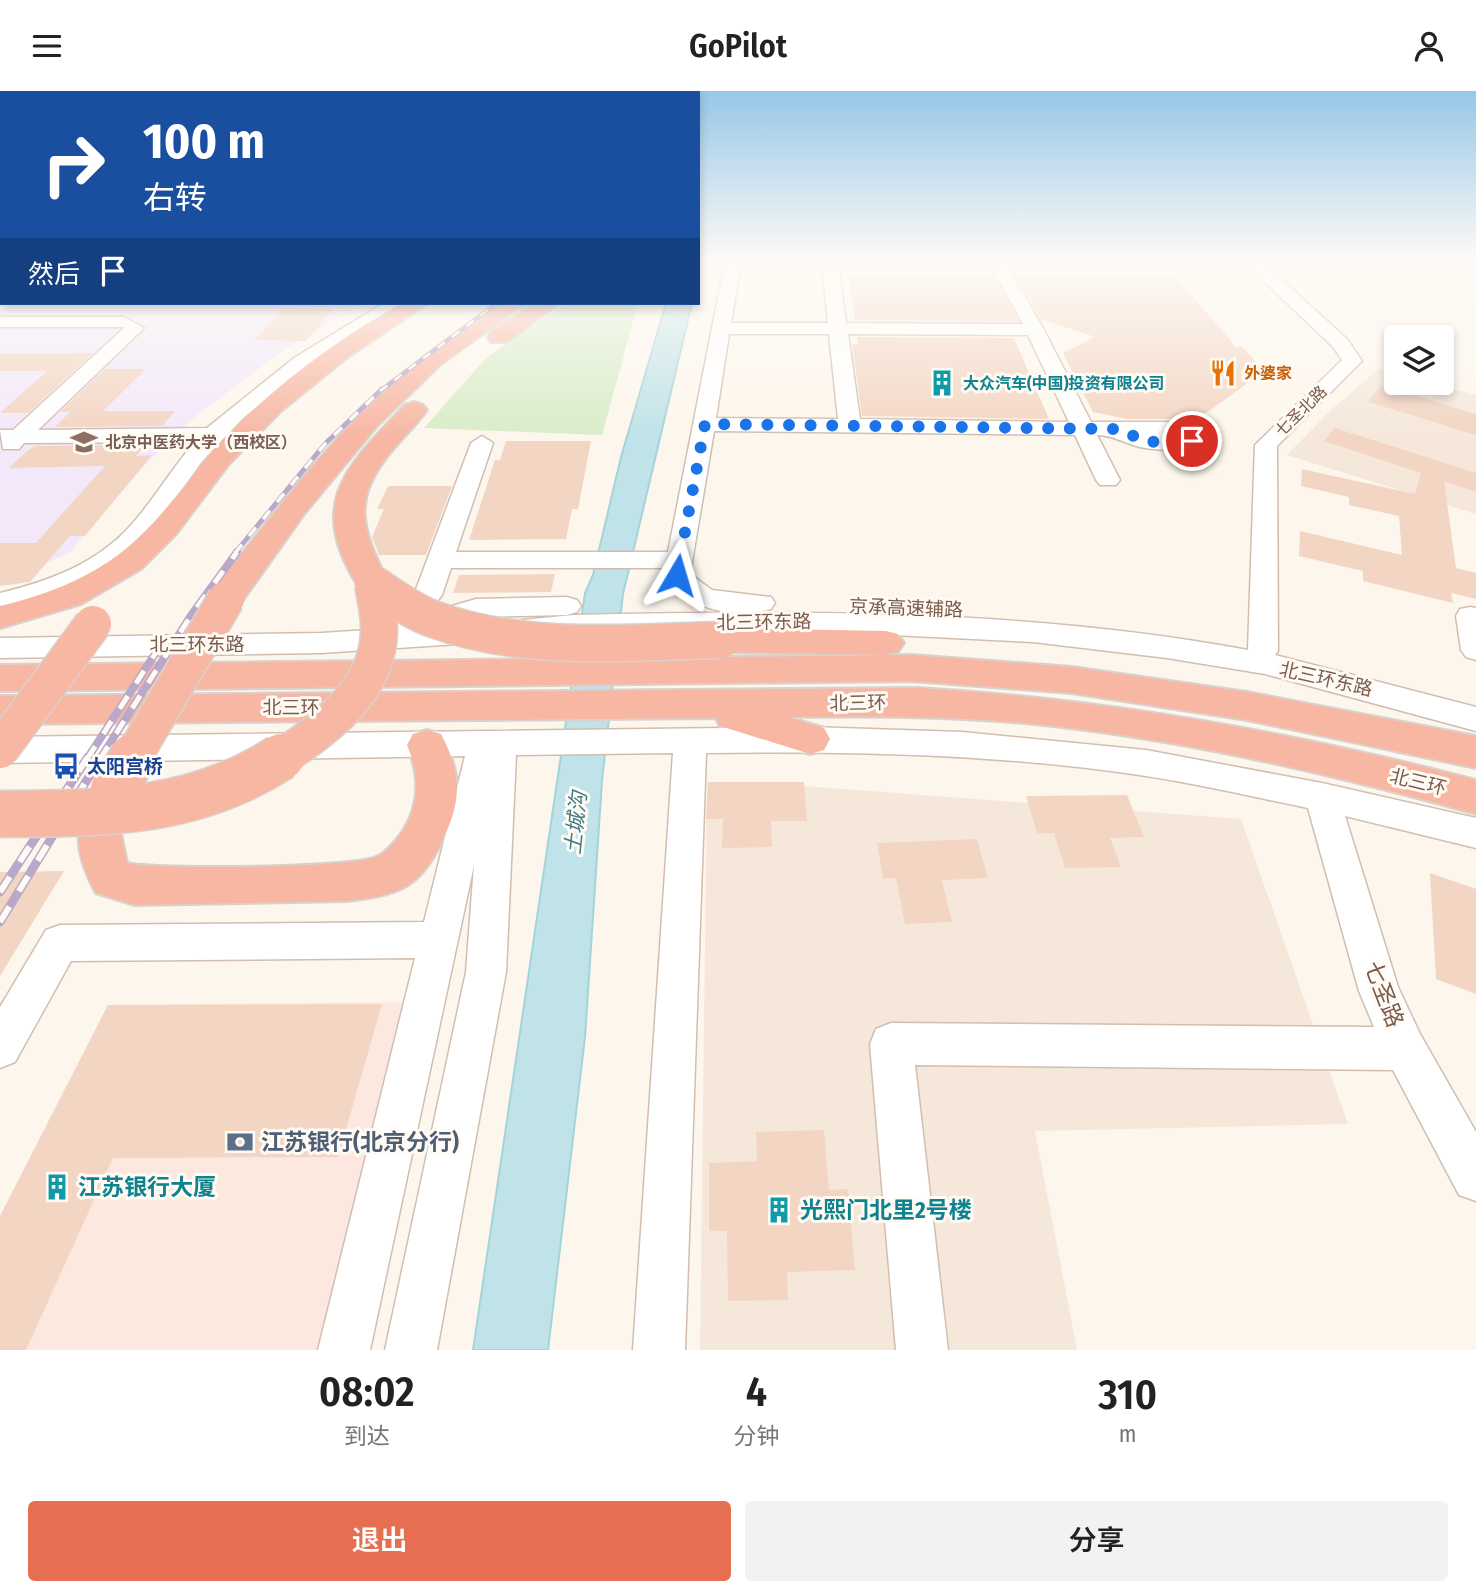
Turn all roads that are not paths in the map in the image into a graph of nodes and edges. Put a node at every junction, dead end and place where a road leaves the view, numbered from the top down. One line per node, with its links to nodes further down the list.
1 (365, 321): 18 (street)
2 (386, 321): 29 (highway)
3 (404, 321): 44 (highway, bridge)
4 (488, 321): 43 (highway, bridge)
5 (522, 321): 25 (highway)
6 (724, 321): 11 (street)
7 (838, 321): 12 (street)
8 (1030, 321): 13 (street)
9 (1316, 321): 34 (street, 七圣北路)
10 (0, 322): 19 (street)
11 (723, 328): 12 (street); 14 (street)
12 (839, 329): 13 (street); 15 (street)
13 (1035, 330): 16 (street)
14 (705, 424): 15 (street); 24 (street)
15 (850, 426): 16 (street)
16 (1081, 429): 17 (street); 22 (street)
17 (1118, 429)
18 (213, 435): 19 (street); 26 (street)
19 (10, 437): 21 (street)
20 (482, 443): 23 (street)
21 (0, 454)
22 (1108, 480)
23 (442, 560): 24 (street); 30 (street)
24 (678, 560): 34 (street, 京承高速辅路)
25 (373, 584): 38 (highway, bridge); 47 (highway, bridge)
26 (0, 602)
27 (556, 616): 30 (street); 31 (street, 北三环东路); 36 (street, 北三环东路)
28 (1470, 616): 33 (street)
29 (0, 617)
30 (395, 632): 31 (street)
31 (321, 643): 32 (street, 北三环东路)
32 (0, 648)
33 (1476, 650)
34 (1263, 651): 36 (street, 京承高速辅路)
35 (0, 678): 37 (highway, 北三环东路)
36 (1368, 688): 42 (street, 北三环东路)
37 (239, 691): 39 (highway); 40 (highway, 北三环)
38 (697, 700): 40 (highway, 北三环); 40 (street); 41 (highway); 42 (highway, 北三环); 46 (highway, 北三环); 55 (street)
39 (0, 710)
40 (507, 723): 43 (street); 49 (street); 54 (street)
41 (810, 739): 45 (street)
42 (1470, 739)
43 (427, 745): 44 (street)
44 (0, 750)
45 (1322, 797): 48 (street); 51 (street, 七圣路)
46 (1476, 797)
47 (0, 814)
48 (1476, 833)
49 (439, 940): 50 (street); 53 (street)
50 (0, 1047)
51 (1405, 1049): 52 (street, 七圣路); 56 (street)
52 (1476, 1178)
53 (344, 1350)
54 (411, 1350)
55 (659, 1350)
56 (922, 1350)

